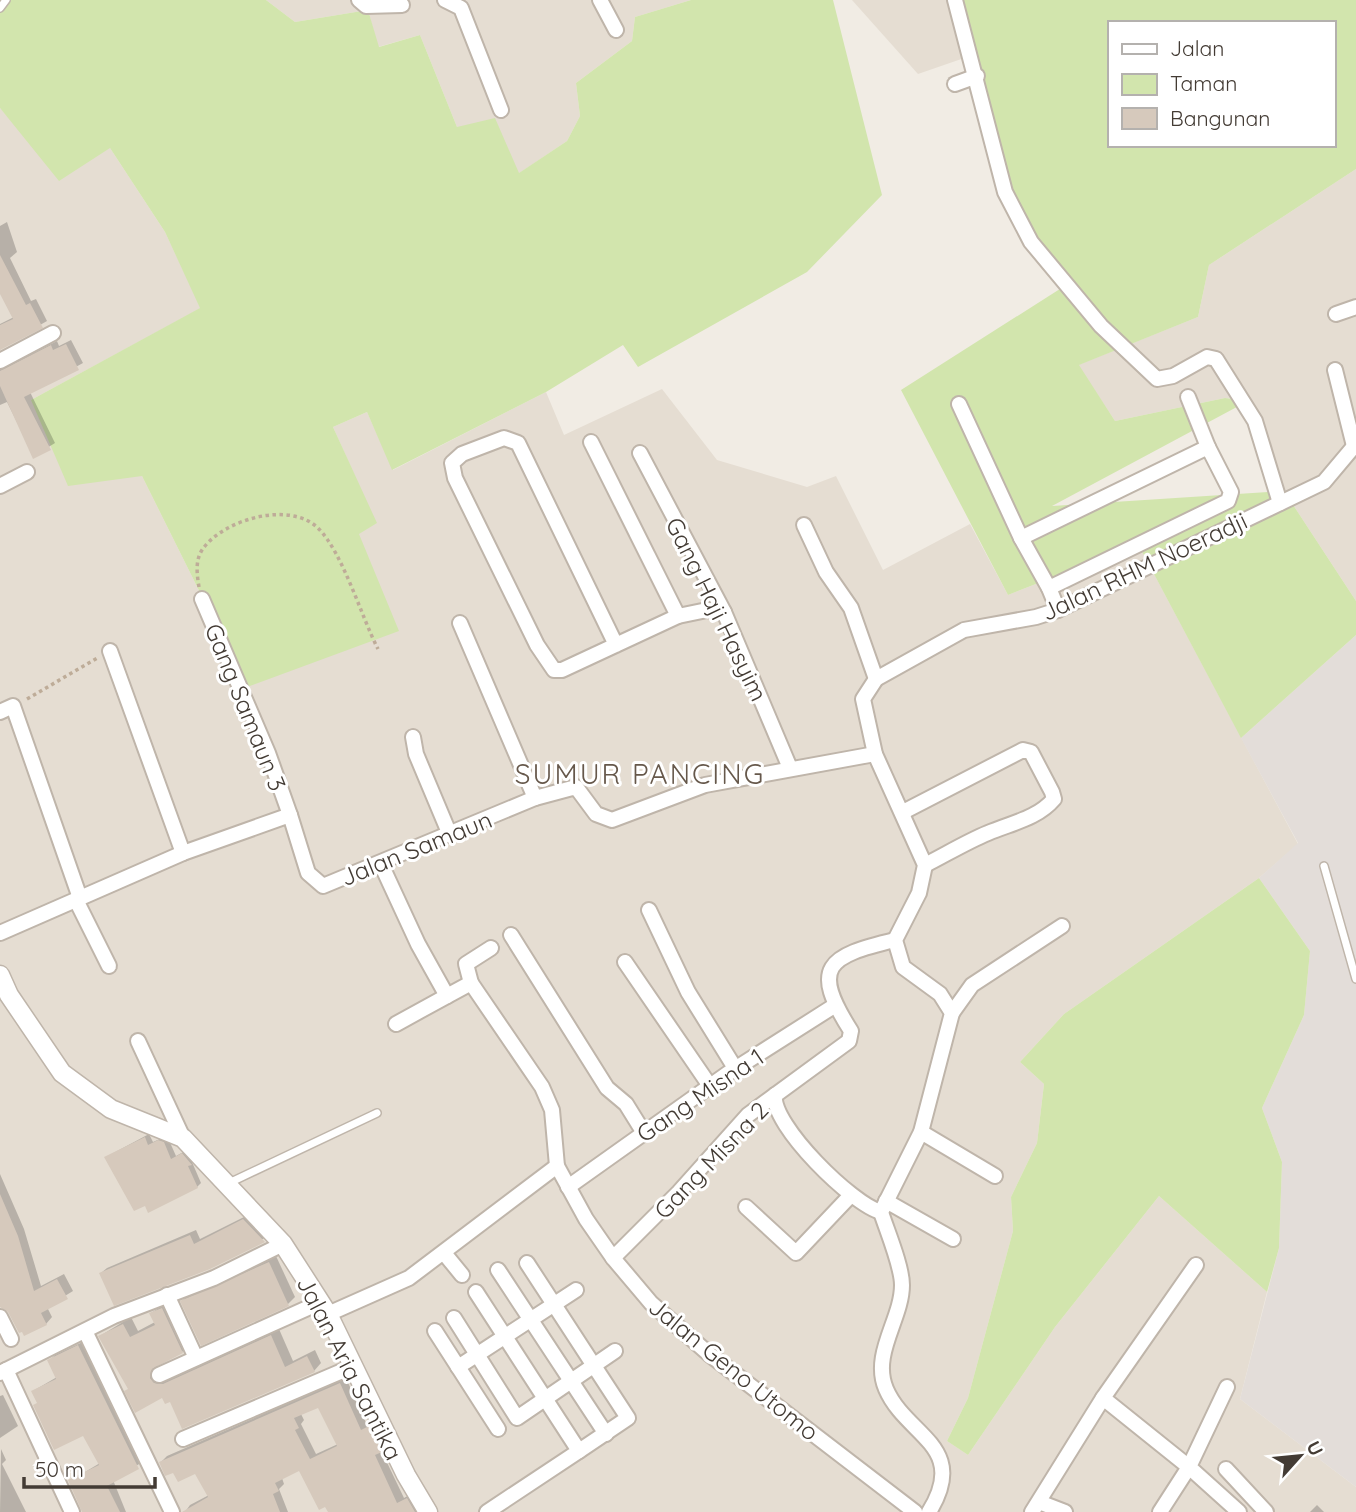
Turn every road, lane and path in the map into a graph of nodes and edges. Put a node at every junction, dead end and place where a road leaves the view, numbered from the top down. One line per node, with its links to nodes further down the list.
1 (6, 0): 7 (lane)
2 (359, 0): 6 (street)
3 (445, 0): 11 (street)
4 (600, 0): 8 (street)
5 (955, 0): 9 (street)
6 (402, 5)
7 (0, 8)
8 (617, 30)
9 (977, 76): 10 (street); 25 (street)
10 (956, 84)
11 (501, 110)
12 (1356, 307): 13 (street)
13 (1336, 314)
14 (53, 333): 15 (street)
15 (0, 361)
16 (1335, 370): 20 (street)
17 (1188, 397): 21 (street)
18 (959, 404): 27 (street)
19 (591, 442): 32 (street)
20 (1355, 445): 25 (street, Jalan RHM Noeradji)
21 (1208, 447): 27 (street); 28 (street)
22 (640, 453): 31 (street, Gang Haji Hasyim)
23 (27, 472): 24 (street)
24 (0, 486)
25 (1280, 502): 30 (street, Jalan RHM Noeradji)
26 (804, 525): 37 (street)
27 (1021, 538): 28 (street)
28 (1049, 588): 30 (street)
29 (202, 599): 35 (path); 44 (street, Gang Samaun 3)
30 (1058, 610): 37 (street, Jalan RHM Noeradji)
31 (724, 612): 32 (street); 41 (street, Gang Haji Hasyim)
32 (678, 616): 34 (street)
33 (460, 623): 42 (street)
34 (616, 645): 34 (street)
35 (378, 649)
36 (110, 651): 38 (path); 46 (street)
37 (876, 678): 40 (street)
38 (7, 709): 50 (street)
39 (413, 737): 45 (street)
40 (875, 754): 41 (street, Jalan Samaun); 43 (street)
41 (790, 768): 42 (street, Jalan Samaun)
42 (535, 799): 45 (street, Jalan Samaun)
43 (903, 812): 48 (street); 48 (street)
44 (290, 815): 46 (street); 47 (street, Jalan Samaun)
45 (450, 835): 47 (street, Jalan Samaun)
46 (183, 853): 50 (street)
47 (381, 864): 62 (street)
48 (925, 866): 55 (street)
49 (1324, 866): 60 (lane)
50 (78, 899): 53 (street); 58 (street)
51 (649, 910): 67 (street)
52 (1062, 926): 64 (street)
53 (0, 933)
54 (511, 935): 72 (street)
55 (895, 940): 63 (street); 64 (street)
56 (491, 948): 61 (street)
57 (625, 962): 68 (street)
58 (109, 966)
59 (0, 975): 73 (street, Jalan Aria Santika)
60 (1356, 979)
61 (471, 983): 62 (street); 74 (street)
62 (447, 996): 65 (street)
63 (834, 1006): 67 (street, Gang Misna 1); 69 (street, Gang Misna 2)
64 (952, 1013): 71 (street)
65 (396, 1024)
66 (138, 1041): 73 (street)
67 (735, 1068): 68 (street, Gang Misna 1)
68 (710, 1086): 72 (street, Gang Misna 1)
69 (775, 1096): 78 (street); 84 (street, Gang Misna 2)
70 (377, 1113): 76 (lane)
71 (921, 1132): 75 (street); 80 (street)
72 (644, 1133): 77 (street, Gang Misna 1)
73 (183, 1138): 76 (street, Jalan Aria Santika)
74 (557, 1166): 77 (street, Jalan Geno Utomo); 83 (street)
75 (995, 1176)
76 (228, 1183): 82 (street, Jalan Aria Santika)
77 (568, 1187): 84 (street, Jalan Geno Utomo)
78 (851, 1195): 79 (street); 80 (street)
79 (746, 1207)
80 (884, 1207): 81 (street); 125 (street)
81 (953, 1239)
82 (283, 1244): 91 (street); 93 (street, Jalan Aria Santika)
83 (444, 1253): 88 (street); 93 (street)
84 (613, 1258): 124 (street, Jalan Geno Utomo)
85 (527, 1263): 92 (street)
86 (1196, 1265): 112 (street)
87 (498, 1270): 96 (street)
88 (462, 1275)
89 (576, 1290): 92 (street)
90 (476, 1292): 99 (street)
91 (167, 1295): 97 (street); 103 (street)
92 (554, 1304): 96 (street); 104 (street)
93 (325, 1308): 103 (street); 105 (street, Jalan Aria Santika)
94 (0, 1317): 100 (street)
95 (454, 1318): 102 (street)
96 (531, 1319): 99 (street); 109 (street)
97 (85, 1331): 107 (street); 121 (street)
98 (435, 1331): 106 (street)
99 (506, 1336): 102 (street); 111 (street)
100 (11, 1339)
101 (615, 1351): 104 (street)
102 (477, 1354): 106 (street); 111 (street)
103 (196, 1358): 108 (street)
104 (593, 1365): 109 (street); 114 (street)
105 (354, 1366): 115 (street); 122 (street, Jalan Aria Santika)
106 (458, 1367): 113 (street)
107 (3, 1372): 120 (street)
108 (159, 1375)
109 (571, 1380): 111 (street); 114 (street)
110 (1227, 1387): 117 (street)
111 (546, 1397): 116 (street)
112 (1103, 1398): 117 (street); 119 (street)
113 (498, 1430)
114 (606, 1433): 116 (street)
115 (183, 1439)
116 (579, 1451): 123 (street)
117 (1189, 1467): 127 (street); 128 (street)
118 (1226, 1468): 129 (street)
119 (1035, 1507): 126 (street)
120 (72, 1512)
121 (172, 1512)
122 (428, 1512)
123 (487, 1512)
124 (915, 1512)
125 (929, 1512)
126 (1065, 1512)
127 (1160, 1512)
128 (1239, 1512)
129 (1266, 1512)

